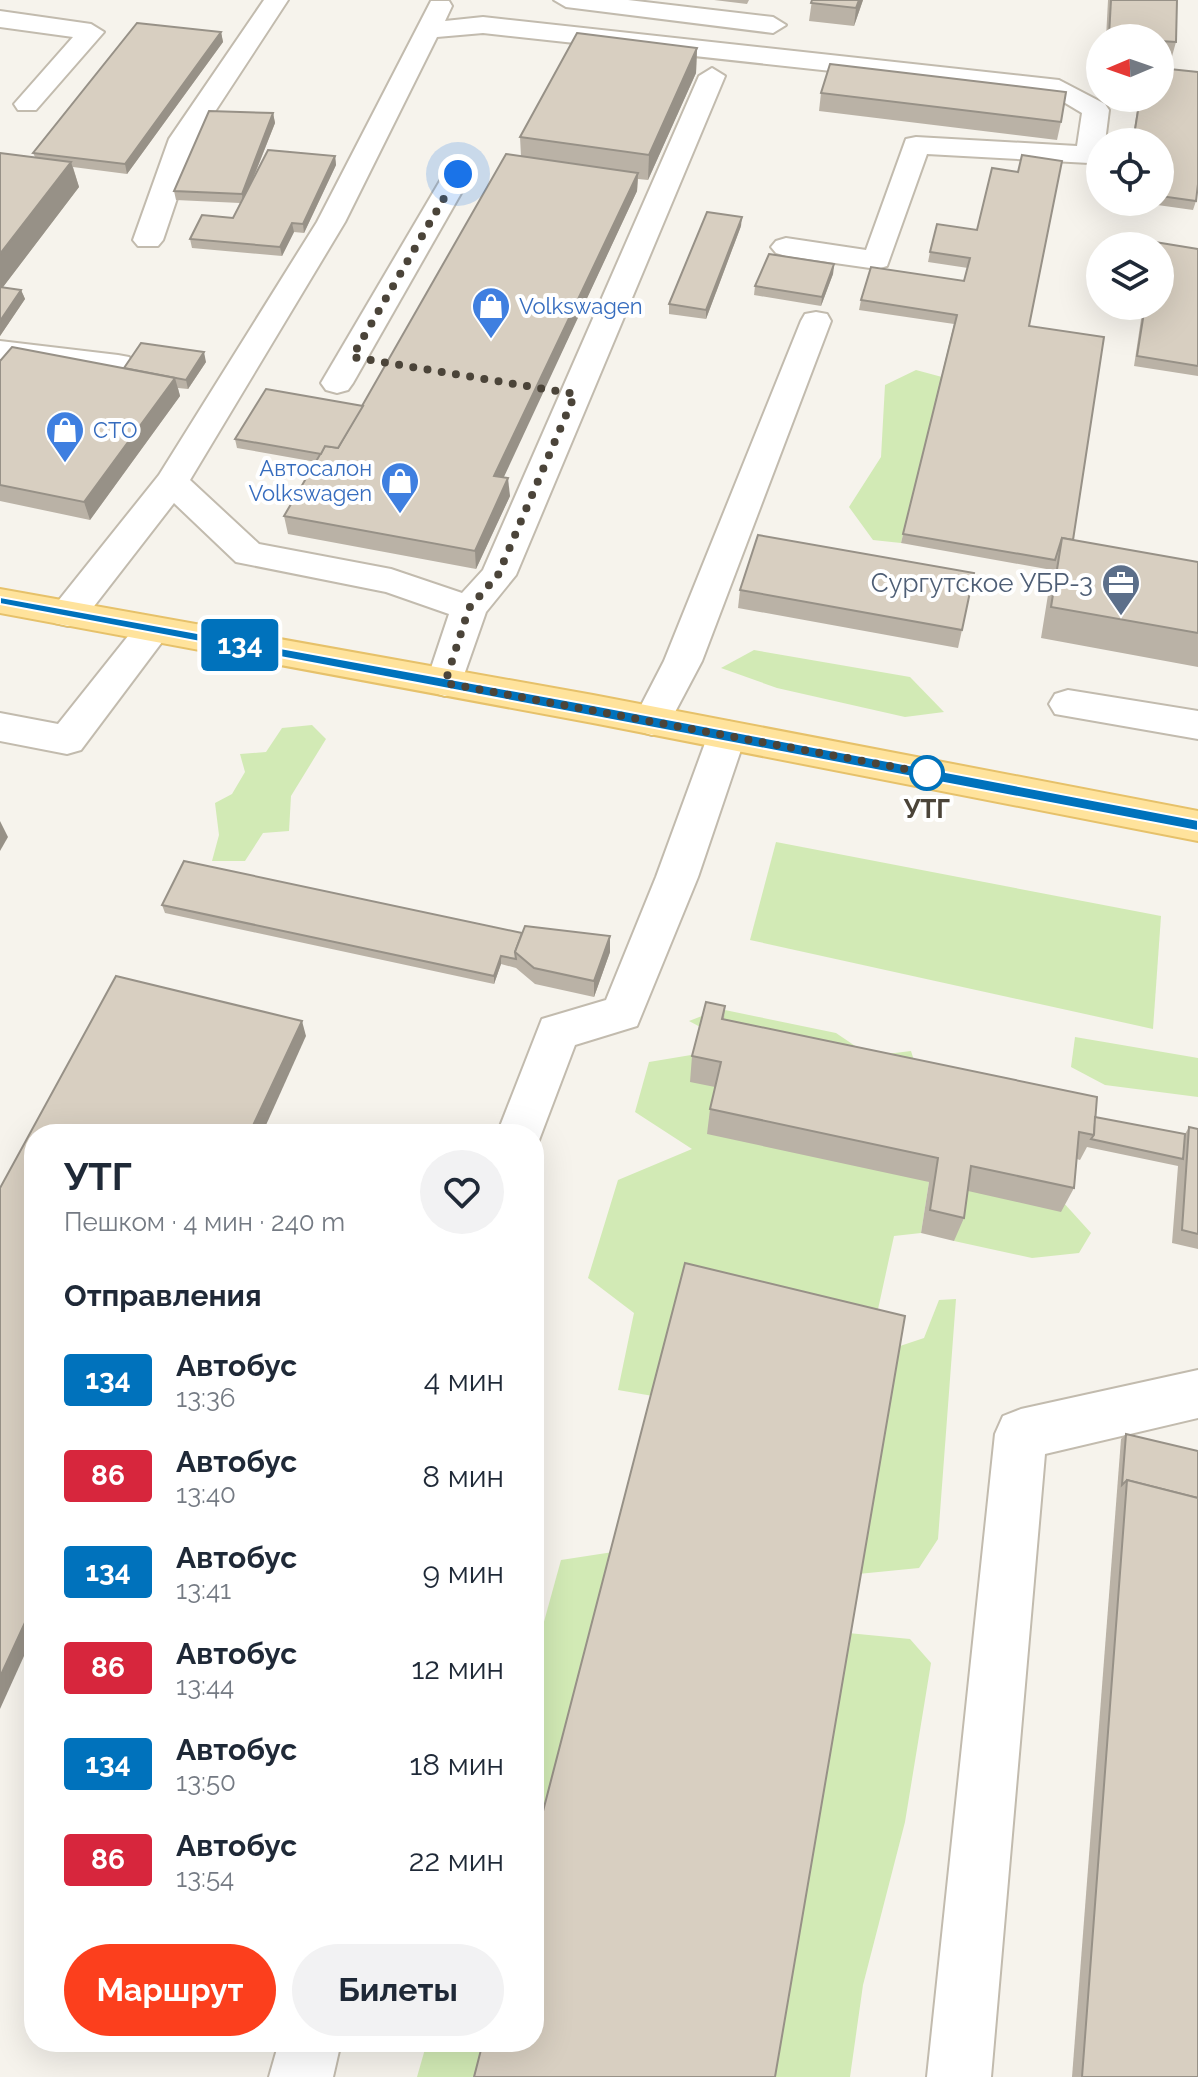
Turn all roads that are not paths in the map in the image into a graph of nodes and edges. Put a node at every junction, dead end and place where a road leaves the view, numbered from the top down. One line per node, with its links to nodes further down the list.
1 (276, 0): 11 (lane)
2 (443, 0): 6 (lane)
3 (566, 0): 5 (lane)
4 (0, 19): 8 (lane)
5 (773, 25)
6 (426, 30): 13 (lane); 18 (lane)
7 (712, 76): 20 (lane)
8 (27, 104)
9 (458, 174): 10 (lane)
10 (422, 237): 12 (lane); 16 (lane)
11 (148, 240)
12 (452, 242)
13 (786, 247)
14 (816, 321): 25 (lane)
15 (0, 350): 17 (lane)
16 (383, 362)
17 (118, 364)
18 (172, 482): 20 (lane); 21 (lane)
19 (0, 601): 21 (main road)
20 (469, 608): 23 (lane)
21 (68, 614): 22 (main road)
22 (153, 630): 23 (main road); 27 (lane)
23 (445, 683): 25 (main road)
24 (1068, 704): 26 (lane)
25 (652, 721): 28 (main road)
26 (1198, 725)
27 (0, 727)
28 (727, 735): 29 (main road); 30 (lane)
29 (1198, 826)
30 (524, 1124)
31 (1198, 1394): 34 (lane)
32 (307, 2052): 33 (lane)
33 (301, 2077)
34 (959, 2077)

